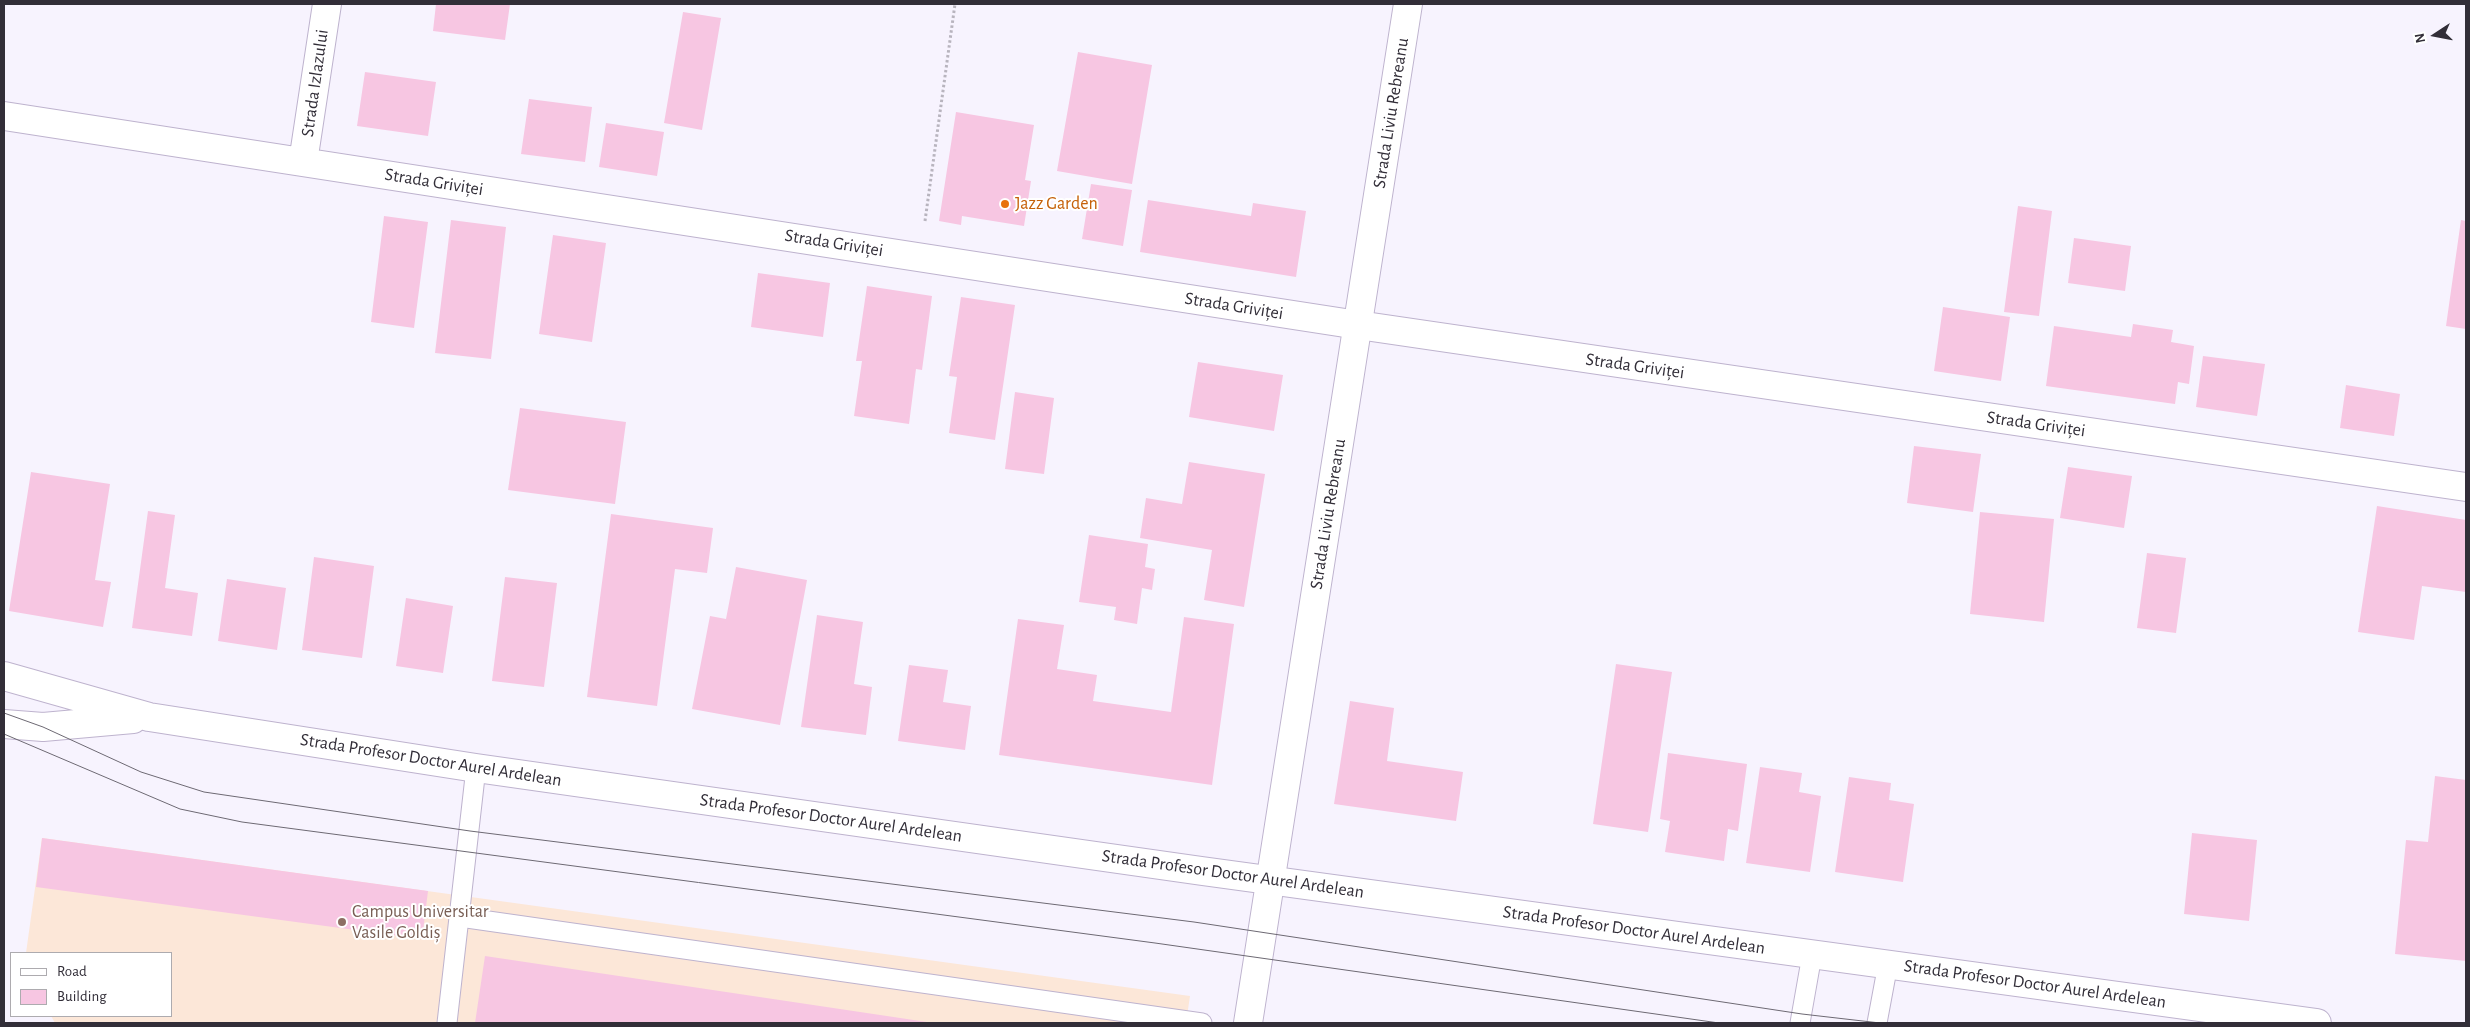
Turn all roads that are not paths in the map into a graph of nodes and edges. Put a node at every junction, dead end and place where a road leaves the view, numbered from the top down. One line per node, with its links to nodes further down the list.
1 (327, 4): 4 (street, Strada Izlazului)
2 (1408, 4): 5 (street, Strada Liviu Rebreanu)
3 (4, 116): 4 (street, Strada Griviței)
4 (303, 162): 5 (street, Strada Griviței)
5 (1358, 325): 6 (street, Strada Griviței); 13 (street, Strada Liviu Rebreanu)
6 (2466, 487)
7 (4, 676): 8 (street, Strada Profesor Doctor Aurel Ardelean)
8 (149, 717): 10 (street, Strada Profesor Doctor Aurel Ardelean); 12 (street, Strada Profesor Doctor Aurel Ardelean)
9 (4, 724): 10 (street, Strada Profesor Doctor Aurel Ardelean)
10 (43, 727): 11 (street)
11 (4, 742)
12 (476, 768): 13 (street, Strada Profesor Doctor Aurel Ardelean); 14 (lane)
13 (1271, 879): 15 (street, Strada Profesor Doctor Aurel Ardelean); 19 (street, Strada Liviu Rebreanu)
14 (460, 917): 17 (lane); 18 (lane)
15 (1812, 955): 16 (street, Strada Profesor Doctor Aurel Ardelean); 20 (lane)
16 (1888, 964): 21 (lane); 22 (street, Strada Profesor Doctor Aurel Ardelean)
17 (447, 1023)
18 (1202, 1023)
19 (1248, 1023)
20 (1800, 1023)
21 (1877, 1023)
22 (2317, 1023)

